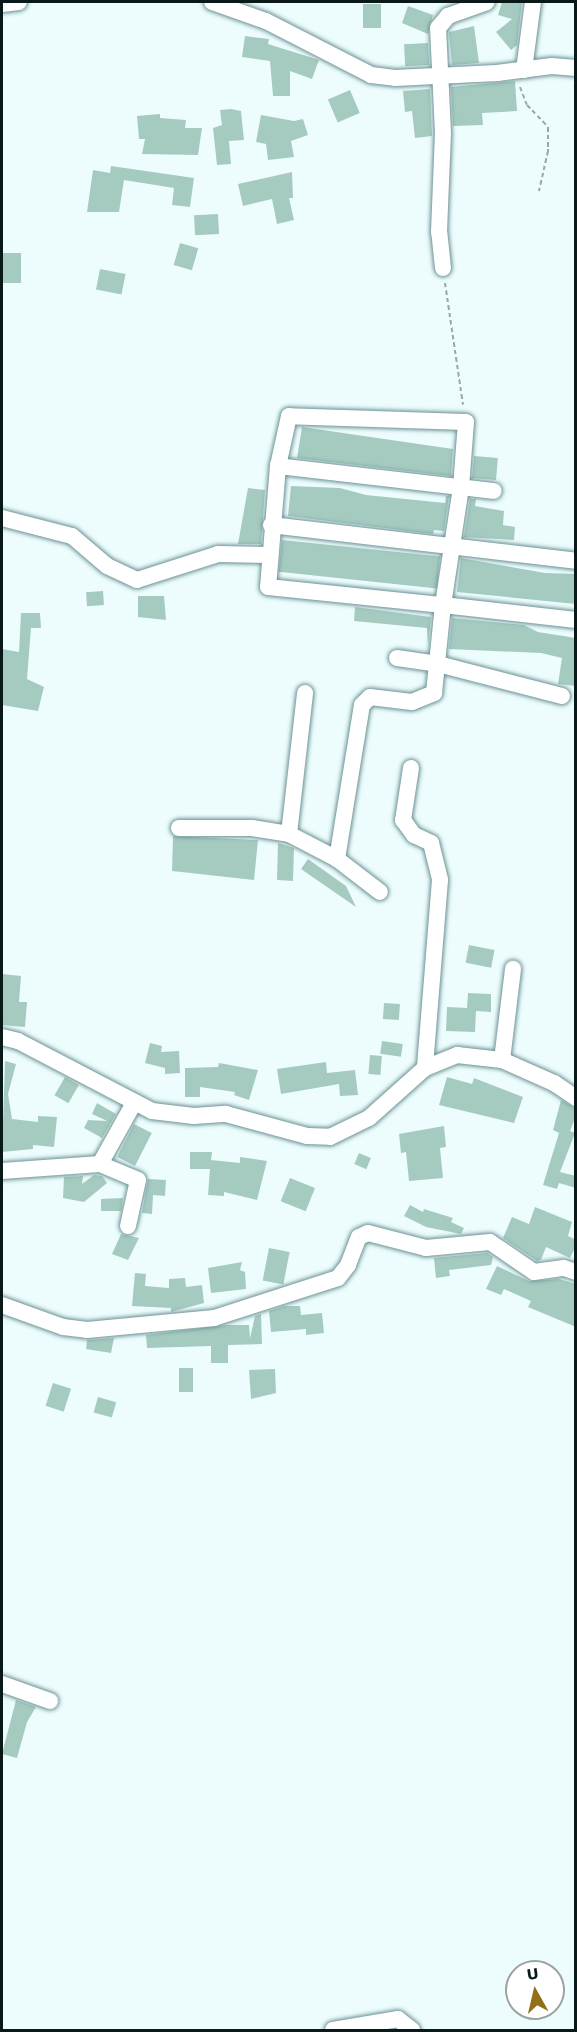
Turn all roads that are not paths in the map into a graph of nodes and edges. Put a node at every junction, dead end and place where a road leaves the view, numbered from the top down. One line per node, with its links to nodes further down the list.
1 (19, 2): 5 (street)
2 (212, 2): 8 (street)
3 (487, 2): 8 (street)
4 (533, 2): 7 (street)
5 (2, 4)
6 (576, 68): 7 (street)
7 (524, 70): 8 (street)
8 (441, 76): 9 (street)
9 (443, 268)
10 (278, 466): 11 (street); 11 (street); 14 (street)
11 (461, 487): 12 (street); 15 (street)
12 (494, 491)
13 (2, 518): 16 (street)
14 (271, 525): 15 (street); 16 (street)
15 (453, 544): 17 (street); 18 (street)
16 (269, 555): 18 (street)
17 (576, 561)
18 (443, 605): 19 (street); 21 (street)
19 (576, 620)
20 (397, 658): 21 (street)
21 (438, 664): 23 (street); 27 (street)
22 (305, 693): 26 (street)
23 (562, 696)
24 (411, 768): 32 (street)
25 (179, 828): 26 (street)
26 (289, 834): 27 (street)
27 (337, 859): 28 (street)
28 (380, 892)
29 (513, 969): 31 (street)
30 (2, 1037): 34 (street)
31 (502, 1060): 32 (street); 33 (street)
32 (425, 1068): 34 (street)
33 (576, 1098)
34 (134, 1103): 35 (street)
35 (100, 1164): 36 (street); 37 (street)
36 (2, 1171)
37 (128, 1226)
38 (575, 1270): 39 (street)
39 (2, 1305)
40 (2, 1684): 41 (street)
41 (50, 1701)
42 (333, 2031): 43 (street)
43 (412, 2031)

